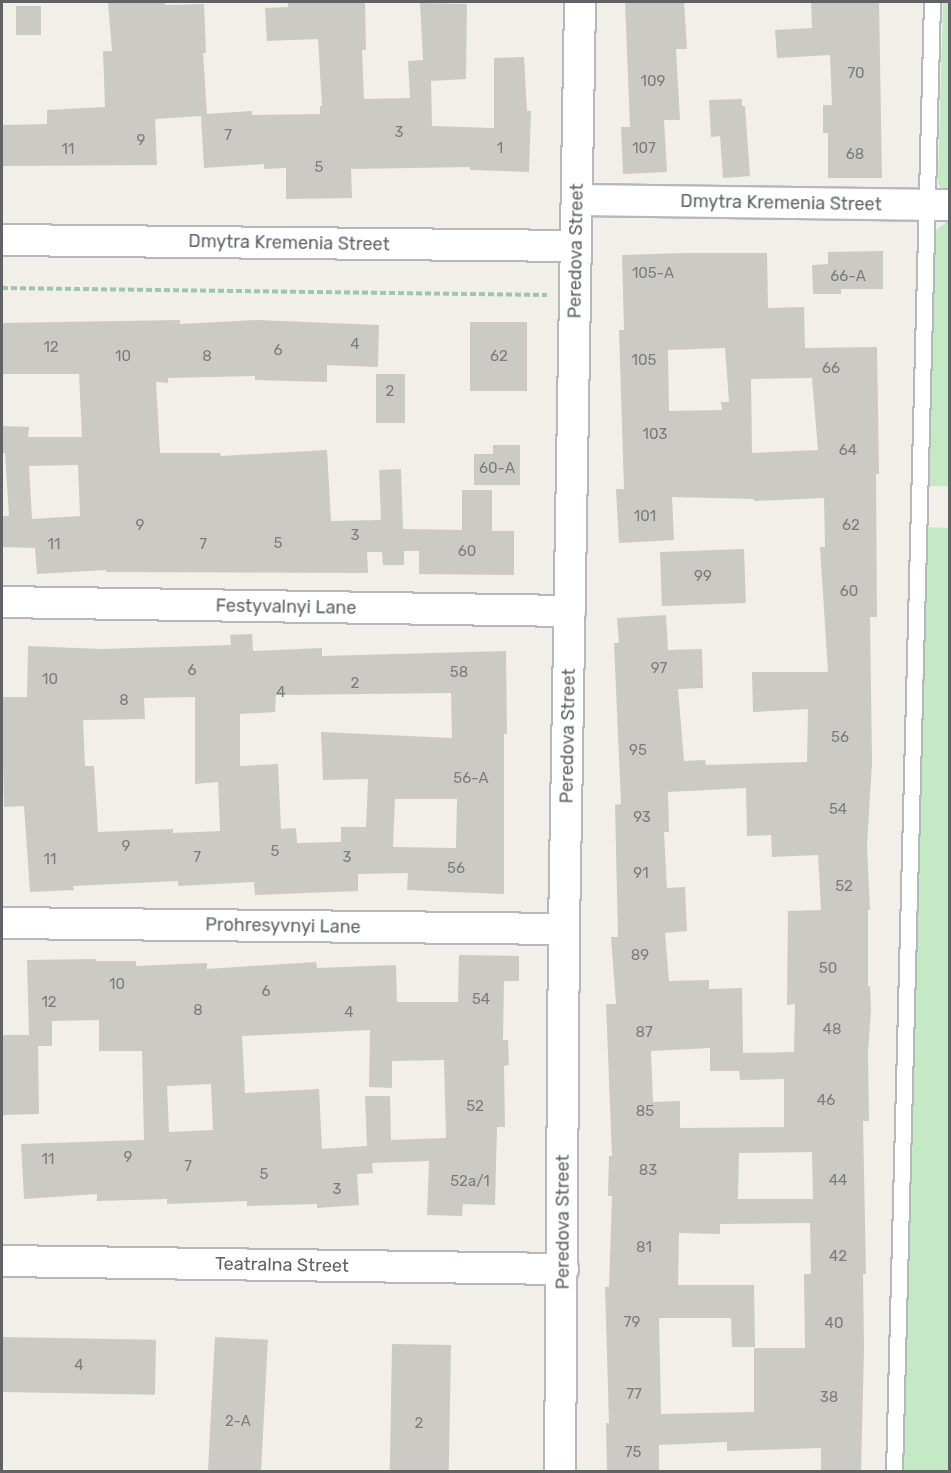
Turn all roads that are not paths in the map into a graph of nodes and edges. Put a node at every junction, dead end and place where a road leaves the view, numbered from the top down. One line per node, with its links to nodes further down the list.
1 (580, 2): 3 (street, Peredova Street)
2 (932, 2): 4 (lane)
3 (577, 200): 4 (street, Dmytra Kremenia Street); 6 (street, Peredova Street)
4 (937, 205): 14 (lane)
5 (2, 240): 6 (street, Dmytra Kremenia Street)
6 (576, 246): 8 (street, Peredova Street)
7 (2, 602): 8 (street, Festyvalnyi Lane)
8 (570, 611): 10 (street, Peredova Street)
9 (2, 923): 10 (street, Prohresyvnyi Lane)
10 (564, 929): 12 (street, Peredova Street)
11 (2, 1261): 12 (street, Teatralna Street)
12 (563, 1269): 13 (street, Peredova Street)
13 (560, 1472)
14 (894, 1472)

